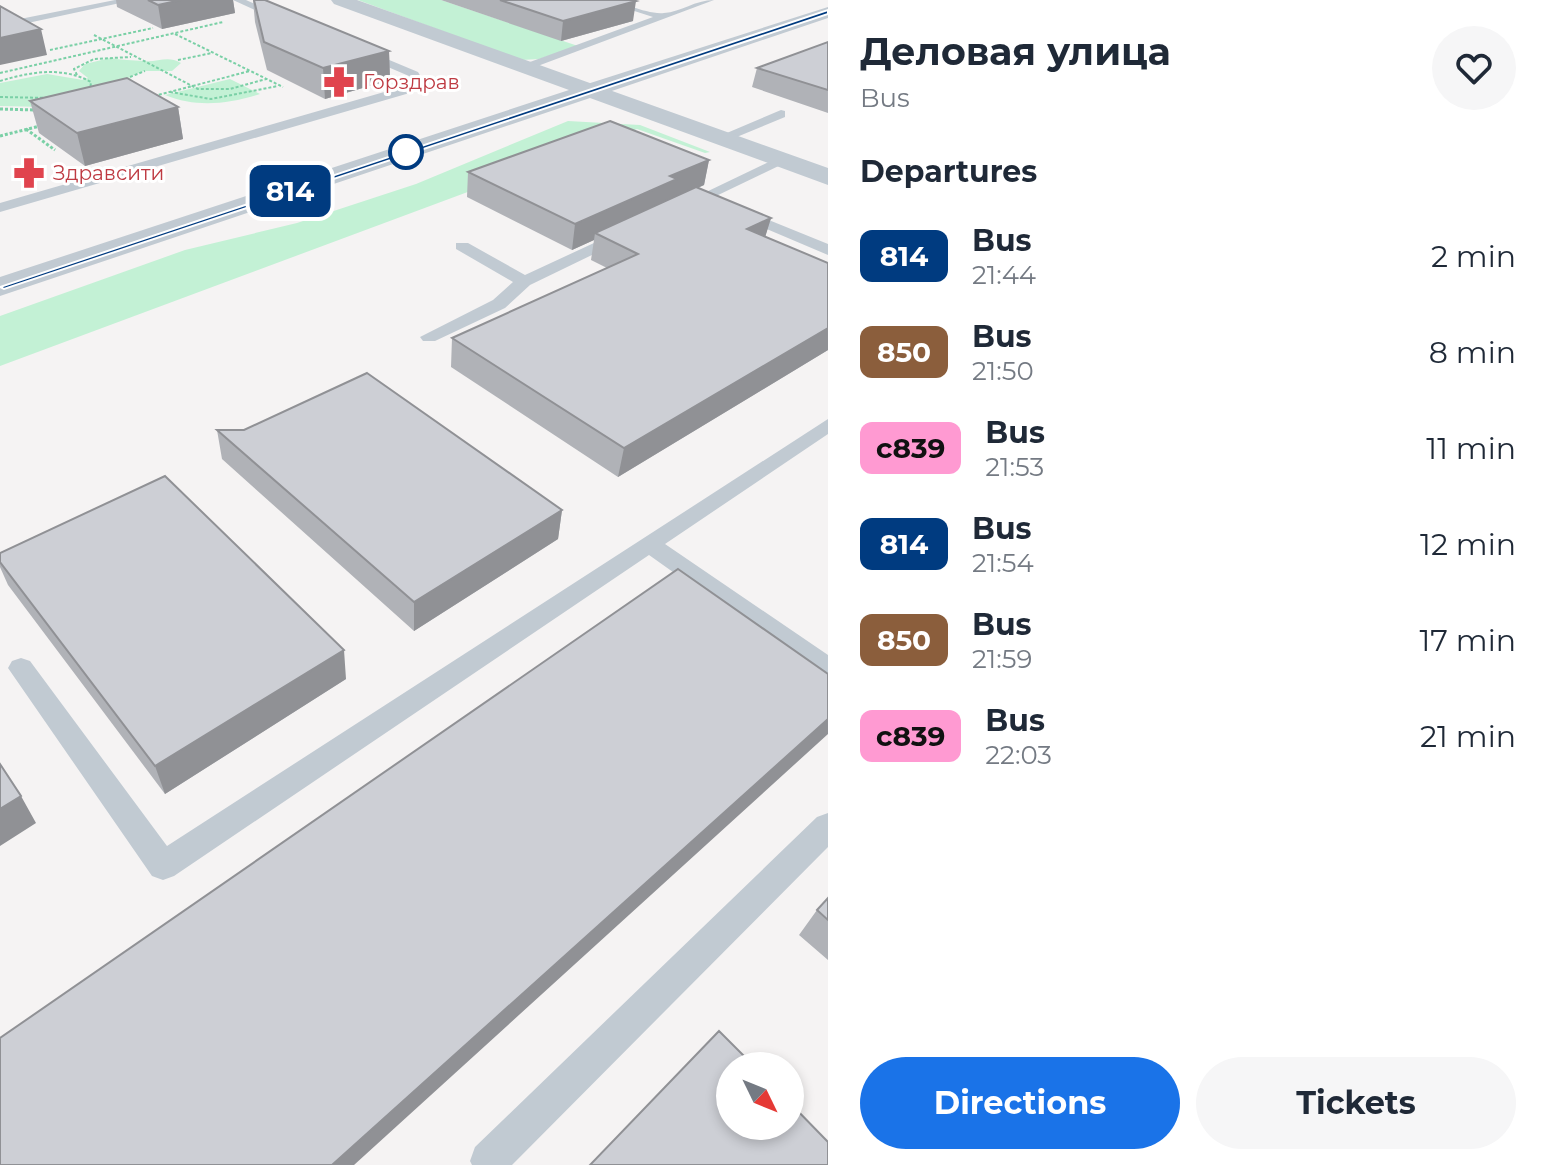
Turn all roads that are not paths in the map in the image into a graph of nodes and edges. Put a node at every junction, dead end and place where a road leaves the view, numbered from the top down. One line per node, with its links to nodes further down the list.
1 (129, 0): 9 (lane)
2 (238, 0): 8 (lane)
3 (340, 0): 11 (street)
4 (605, 0): 7 (lane)
5 (709, 0): 7 (lane)
6 (828, 12): 12 (street)
7 (663, 17): 11 (lane)
8 (294, 23)
9 (0, 26)
10 (342, 44): 18 (lane)
11 (523, 68): 12 (street)
12 (589, 91): 14 (street); 24 (street)
13 (781, 114): 14 (lane)
14 (722, 138): 15 (street)
15 (784, 160): 16 (street); 17 (lane)
16 (828, 177)
17 (704, 196): 19 (lane); 22 (lane)
18 (0, 208)
19 (663, 216)
20 (635, 229): 23 (lane)
21 (462, 246): 23 (lane)
22 (828, 250)
23 (524, 281): 25 (lane)
24 (0, 287)
25 (429, 337)
26 (828, 425): 27 (lane)
27 (649, 544): 28 (lane); 29 (lane)
28 (21, 668)
29 (828, 669)
30 (828, 827): 31 (lane)
31 (489, 1161)

